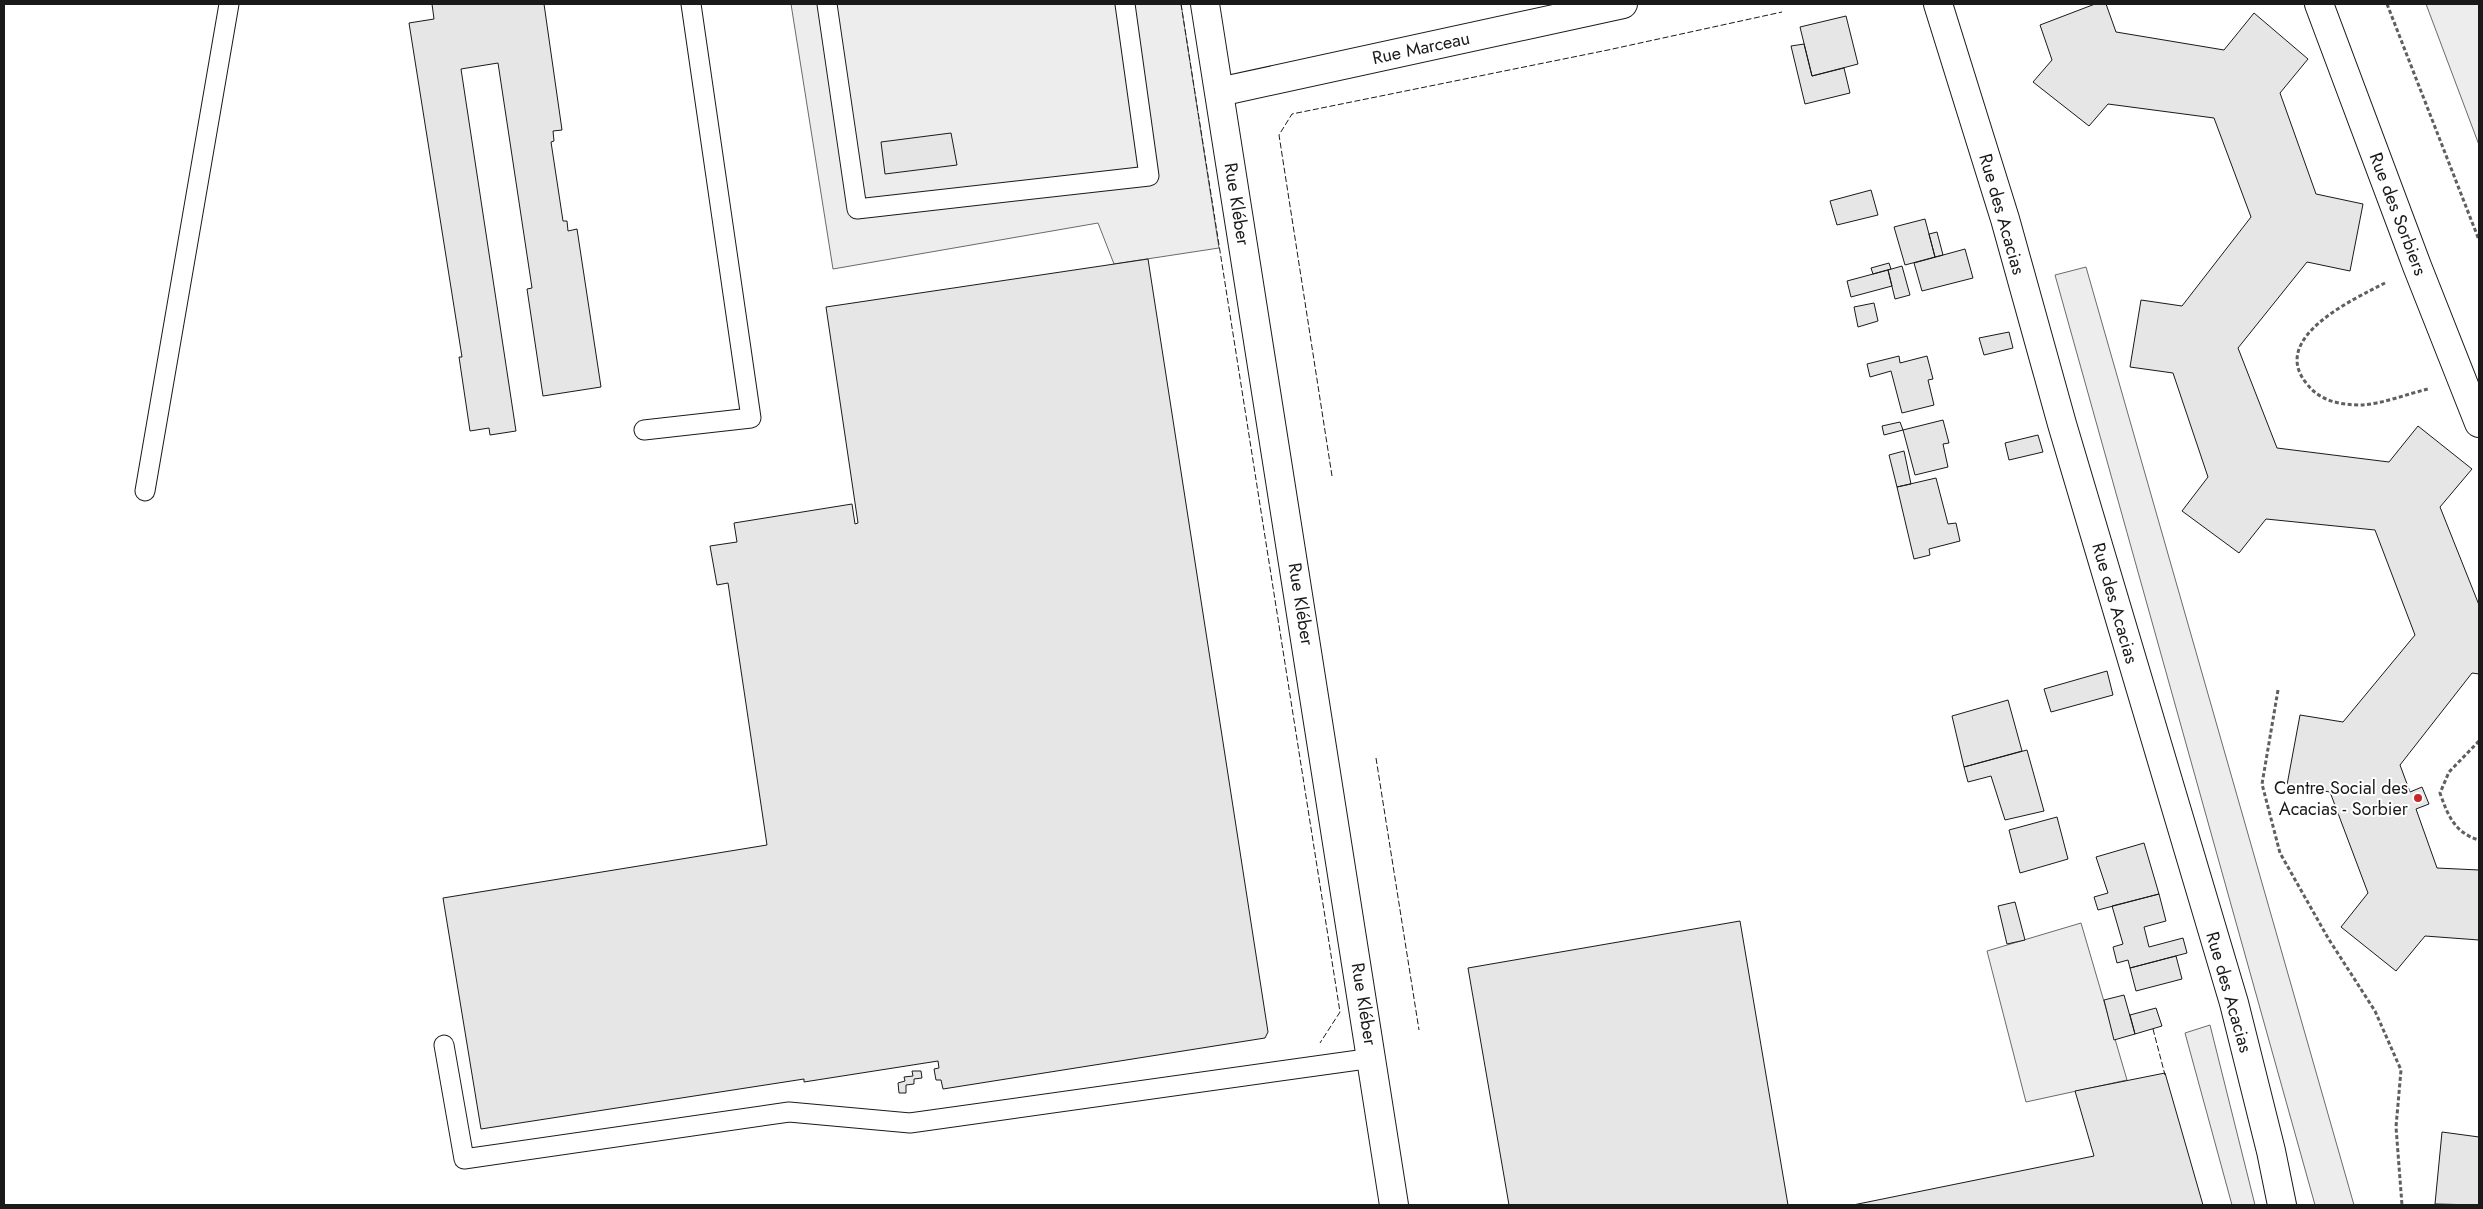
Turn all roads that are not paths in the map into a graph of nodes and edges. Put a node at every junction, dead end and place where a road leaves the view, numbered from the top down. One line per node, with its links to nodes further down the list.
1 (228, 4): 12 (lane)
2 (691, 4): 11 (lane)
3 (827, 4): 4 (lane)
4 (1125, 4)
5 (1205, 4): 9 (street, Rue Kléber)
6 (1624, 4): 9 (street, Rue Marceau)
7 (1938, 4): 16 (street, Rue des Acacias)
8 (2319, 4): 10 (street, Rue des Sorbiers)
9 (1219, 92): 14 (street, Rue Kléber)
10 (2479, 423)
11 (644, 430)
12 (145, 491)
13 (444, 1045): 14 (lane)
14 (1373, 1058): 15 (street, Rue Kléber)
15 (1394, 1205)
16 (2282, 1205)

